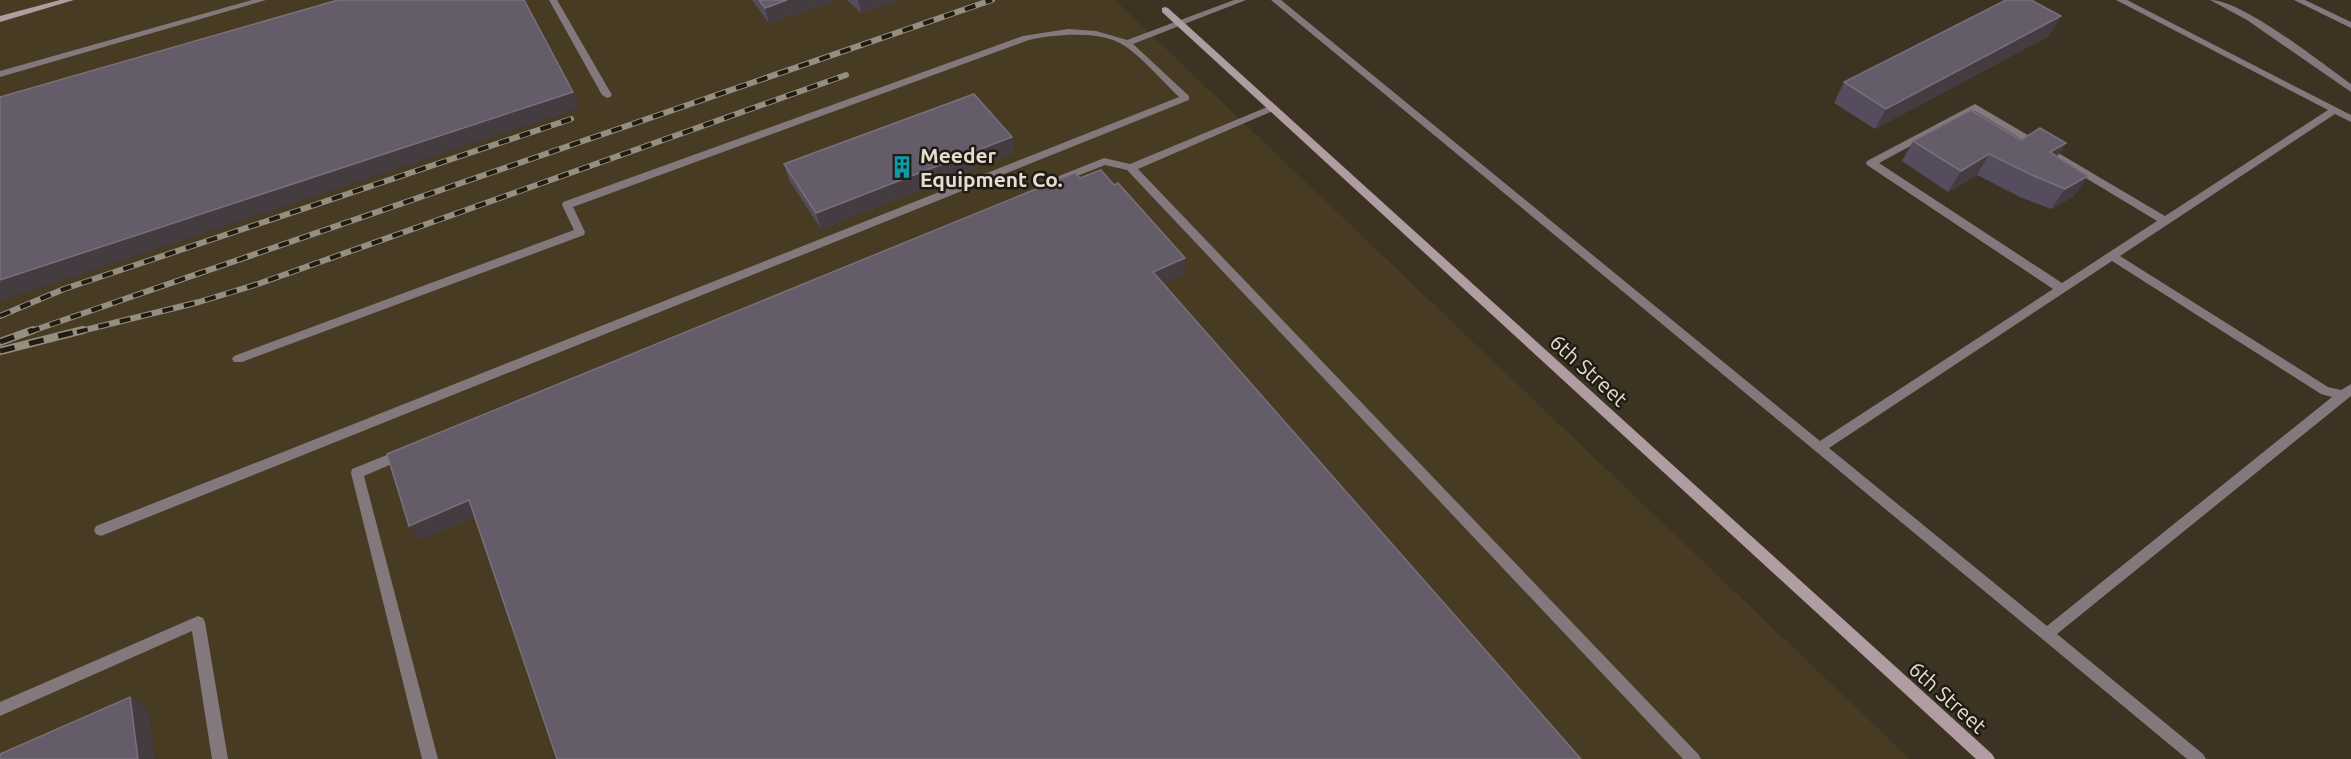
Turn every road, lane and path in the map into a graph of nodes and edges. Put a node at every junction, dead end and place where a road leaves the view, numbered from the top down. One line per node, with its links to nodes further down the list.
1 (70, 0): 10 (street)
2 (262, 0): 14 (lane)
3 (553, 0): 16 (lane)
4 (1242, 0): 11 (lane)
5 (1275, 0): 27 (lane)
6 (2120, 0): 18 (lane)
7 (2214, 0): 15 (lane)
8 (2298, 0): 12 (lane)
9 (1165, 10): 11 (street, 6th Street)
10 (0, 19)
11 (1179, 24): 13 (lane); 17 (street, 6th Street)
12 (2351, 25)
13 (1127, 43): 25 (lane); 29 (lane)
14 (0, 75)
15 (2351, 89)
16 (607, 95)
17 (1272, 108): 20 (lane); 35 (street, 6th Street)
18 (2335, 110): 19 (lane); 22 (lane)
19 (2351, 118)
20 (1131, 168): 21 (lane); 34 (lane)
21 (1049, 184)
22 (2165, 221): 23 (lane); 24 (lane)
23 (2112, 256): 24 (lane); 26 (lane)
24 (2062, 289): 27 (lane)
25 (238, 359)
26 (2347, 392): 30 (lane)
27 (1820, 447): 30 (lane)
28 (412, 450): 33 (lane)
29 (101, 530)
30 (2047, 634): 36 (lane)
31 (0, 709): 32 (lane)
32 (220, 759)
33 (430, 759)
34 (1693, 759)
35 (1987, 759)
36 (2198, 759)

